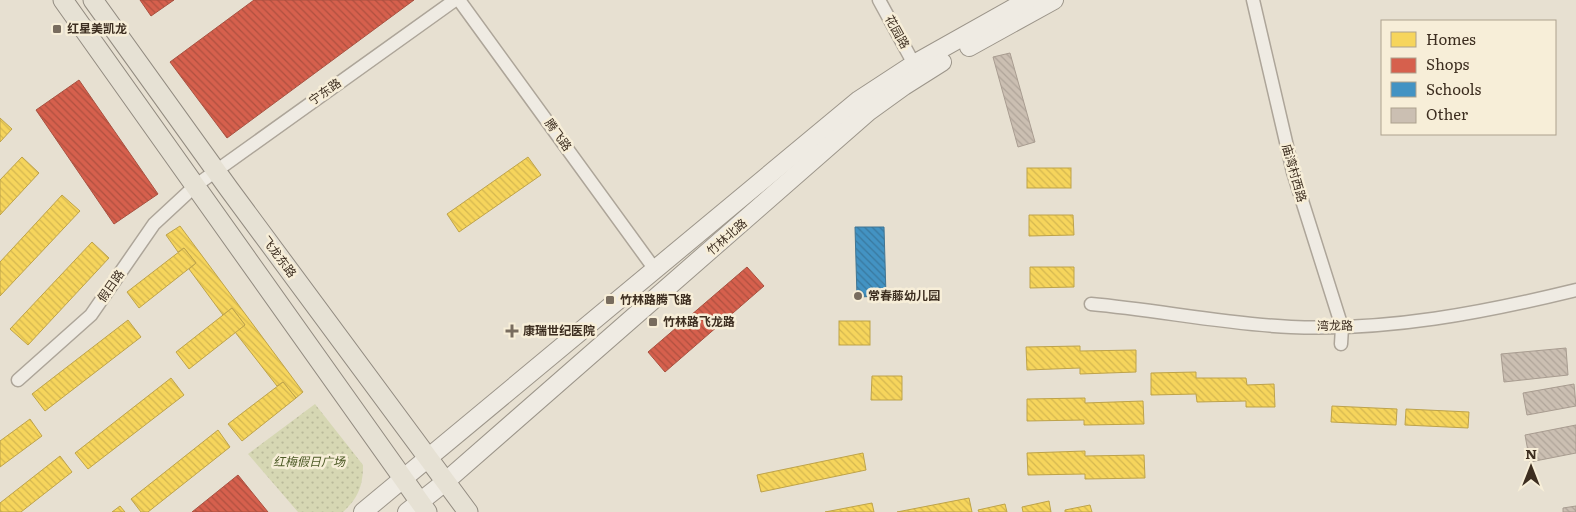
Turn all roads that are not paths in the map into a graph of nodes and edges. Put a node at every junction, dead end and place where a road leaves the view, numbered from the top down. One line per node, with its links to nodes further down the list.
1 (63, 0): 10 (main road)
2 (93, 0): 9 (main road, 飞龙东路)
3 (457, 0): 9 (street, 宁东路); 11 (street, 腾飞路)
4 (879, 0): 8 (street, 花园路)
5 (1028, 0): 8 (main road, 竹林北路)
6 (1054, 0): 19 (main road, 竹林北路)
7 (1253, 0): 14 (street, 庙湾村西路)
8 (914, 64): 11 (main road, 竹林北路)
9 (215, 170): 10 (street, 宁东路); 17 (main road, 飞龙东路)
10 (195, 186): 16 (street, 假日路); 18 (main road)
11 (656, 271): 17 (main road, 竹林北路)
12 (1576, 290): 14 (street, 湾龙路)
13 (1091, 304): 14 (street, 湾龙路)
14 (1342, 327): 15 (street, 庙湾村西路)
15 (1341, 344)
16 (18, 380)
17 (429, 459): 18 (main road, 竹林北路); 19 (main road, 飞龙东路)
18 (402, 479): 20 (main road); 21 (main road, 竹林北路)
19 (446, 482): 20 (main road, 竹林北路); 22 (main road, 飞龙东路)
20 (418, 509)
21 (363, 512)
22 (468, 512)

